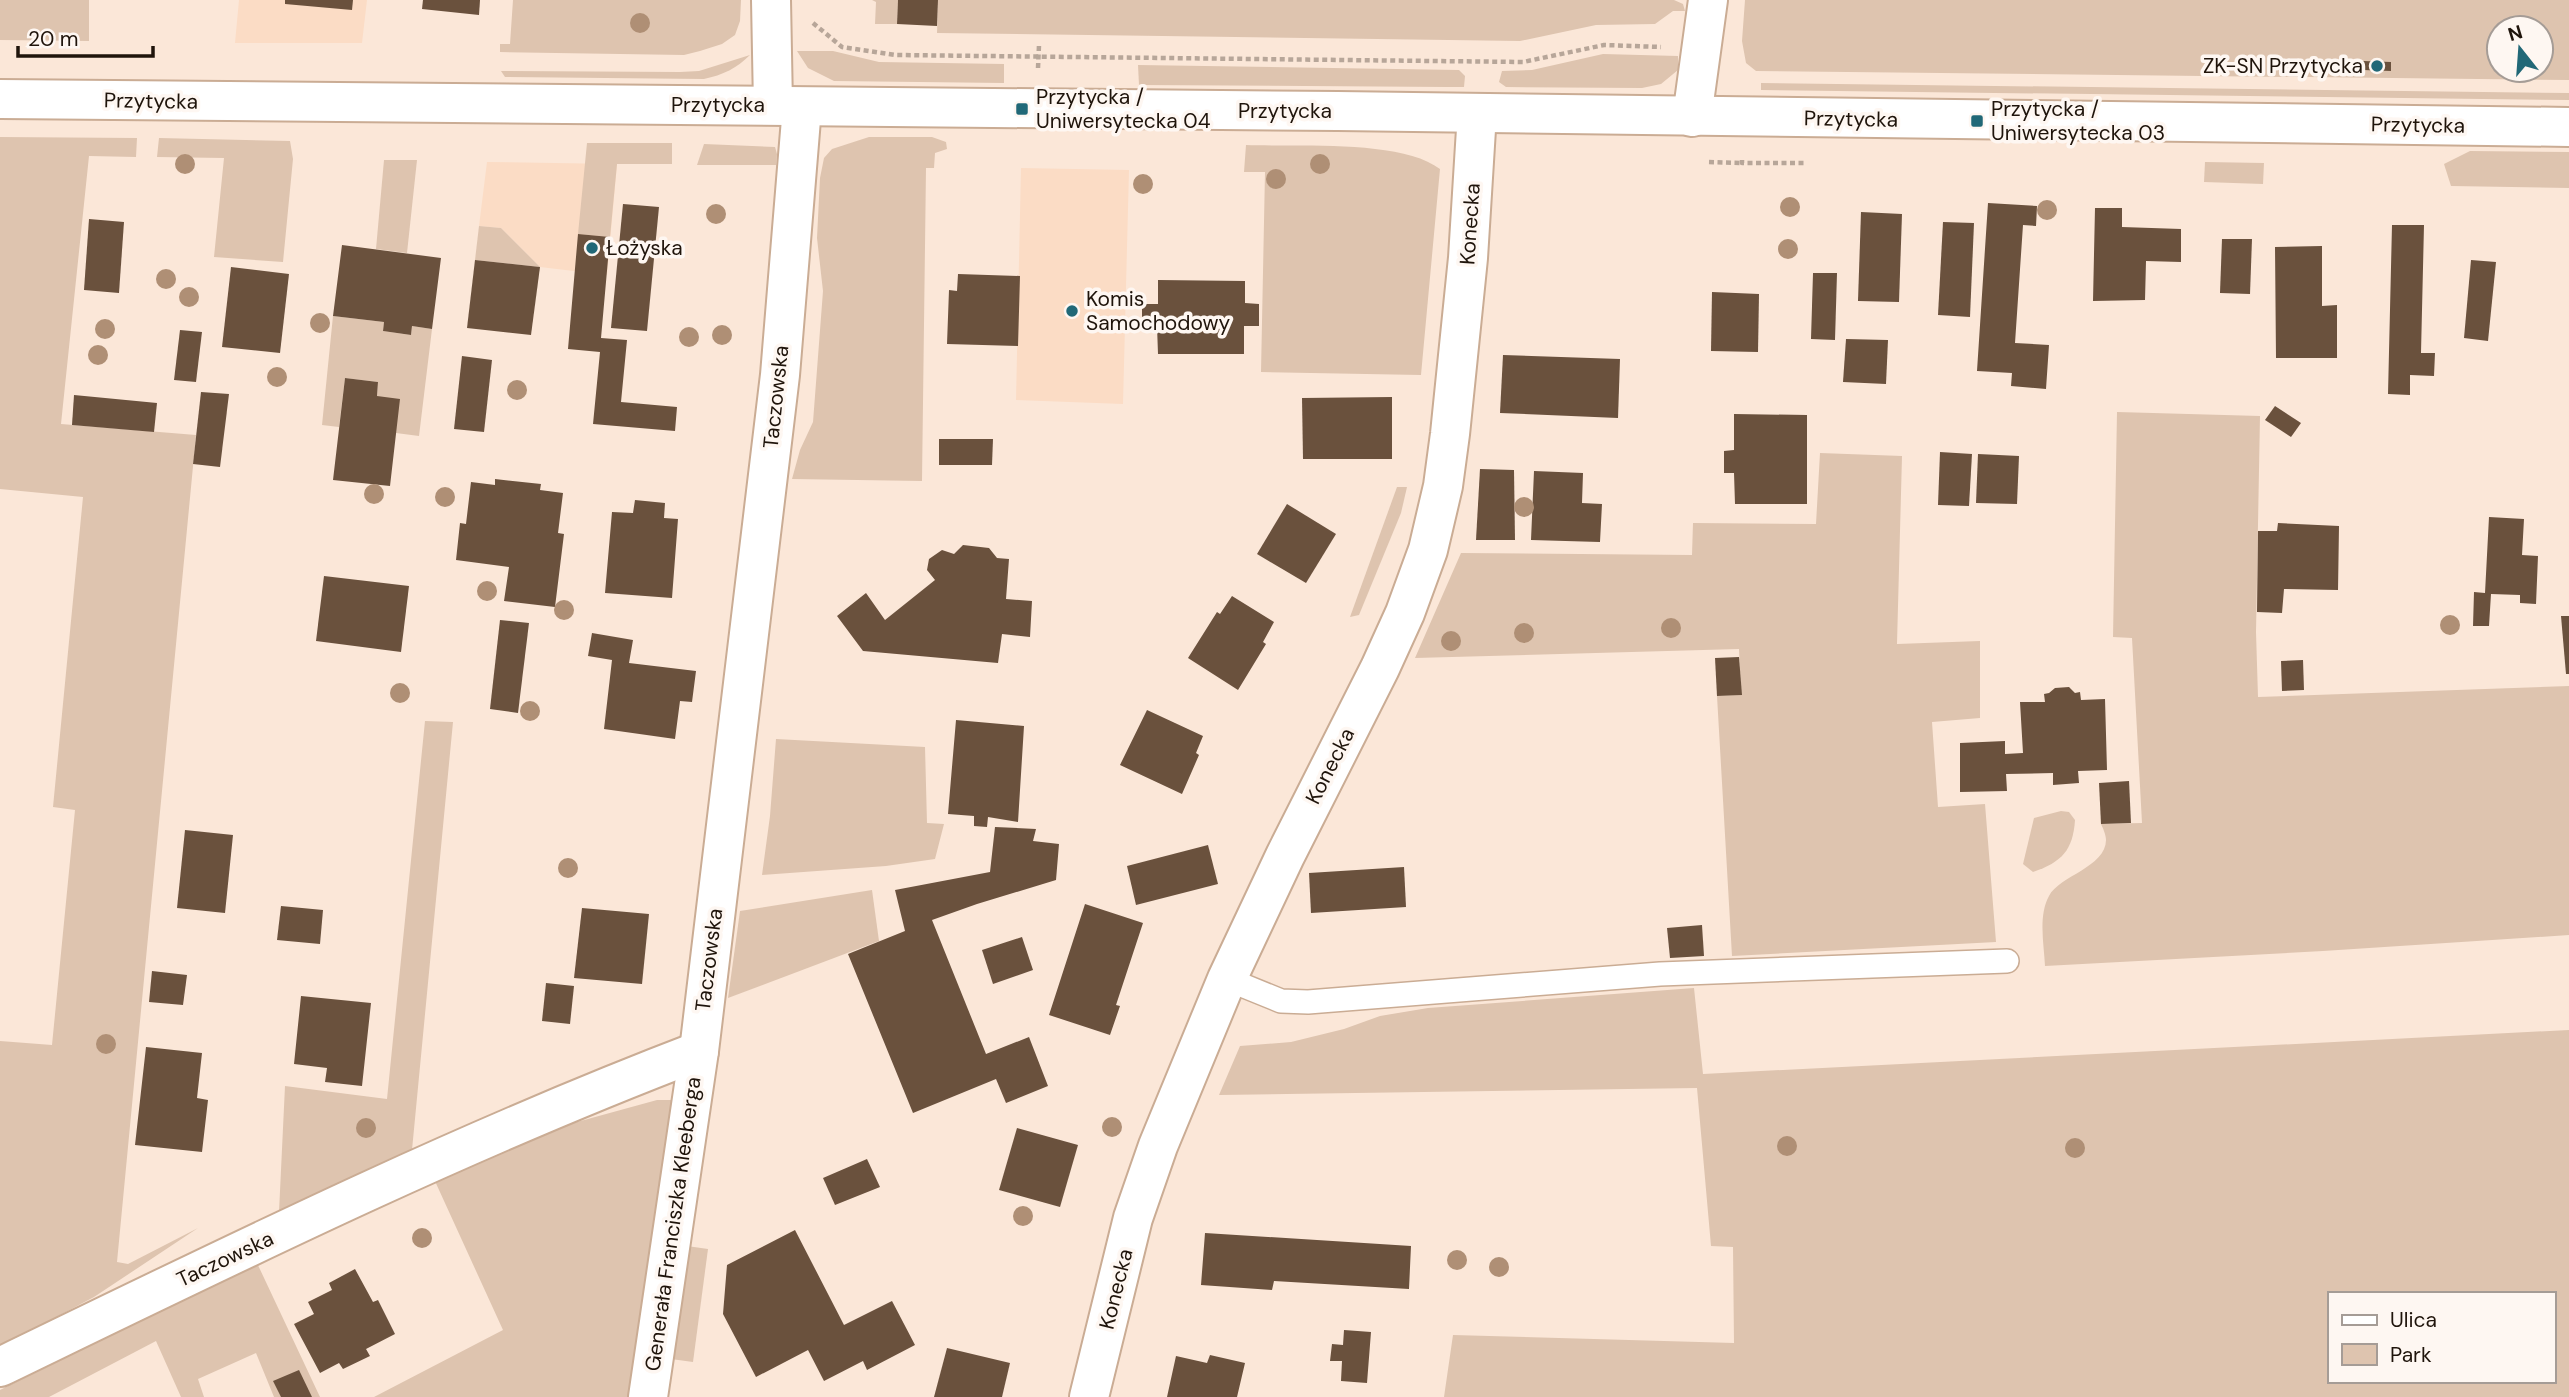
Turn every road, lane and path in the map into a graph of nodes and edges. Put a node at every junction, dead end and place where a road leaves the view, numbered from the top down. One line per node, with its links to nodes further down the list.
1 (1708, 0): 4 (street)
2 (771, 7): 5 (path); 8 (street, Taczowska)
3 (1039, 45): 5 (path)
4 (1701, 49): 5 (path); 10 (street)
5 (1038, 56): 6 (path)
6 (1038, 76)
7 (0, 100): 8 (street, Przytycka)
8 (787, 106): 9 (street, Przytycka); 14 (street, Taczowska)
9 (1477, 113): 10 (street, Przytycka); 13 (street, Konecka)
10 (1692, 117): 11 (street, Przytycka)
11 (2569, 127)
12 (2007, 961): 13 (lane)
13 (1227, 979): 17 (street, Konecka)
14 (699, 1051): 15 (street, Taczowska); 16 (street, Generała Franciszka Kleeberga)
15 (0, 1367)
16 (648, 1397)
17 (1089, 1397)

